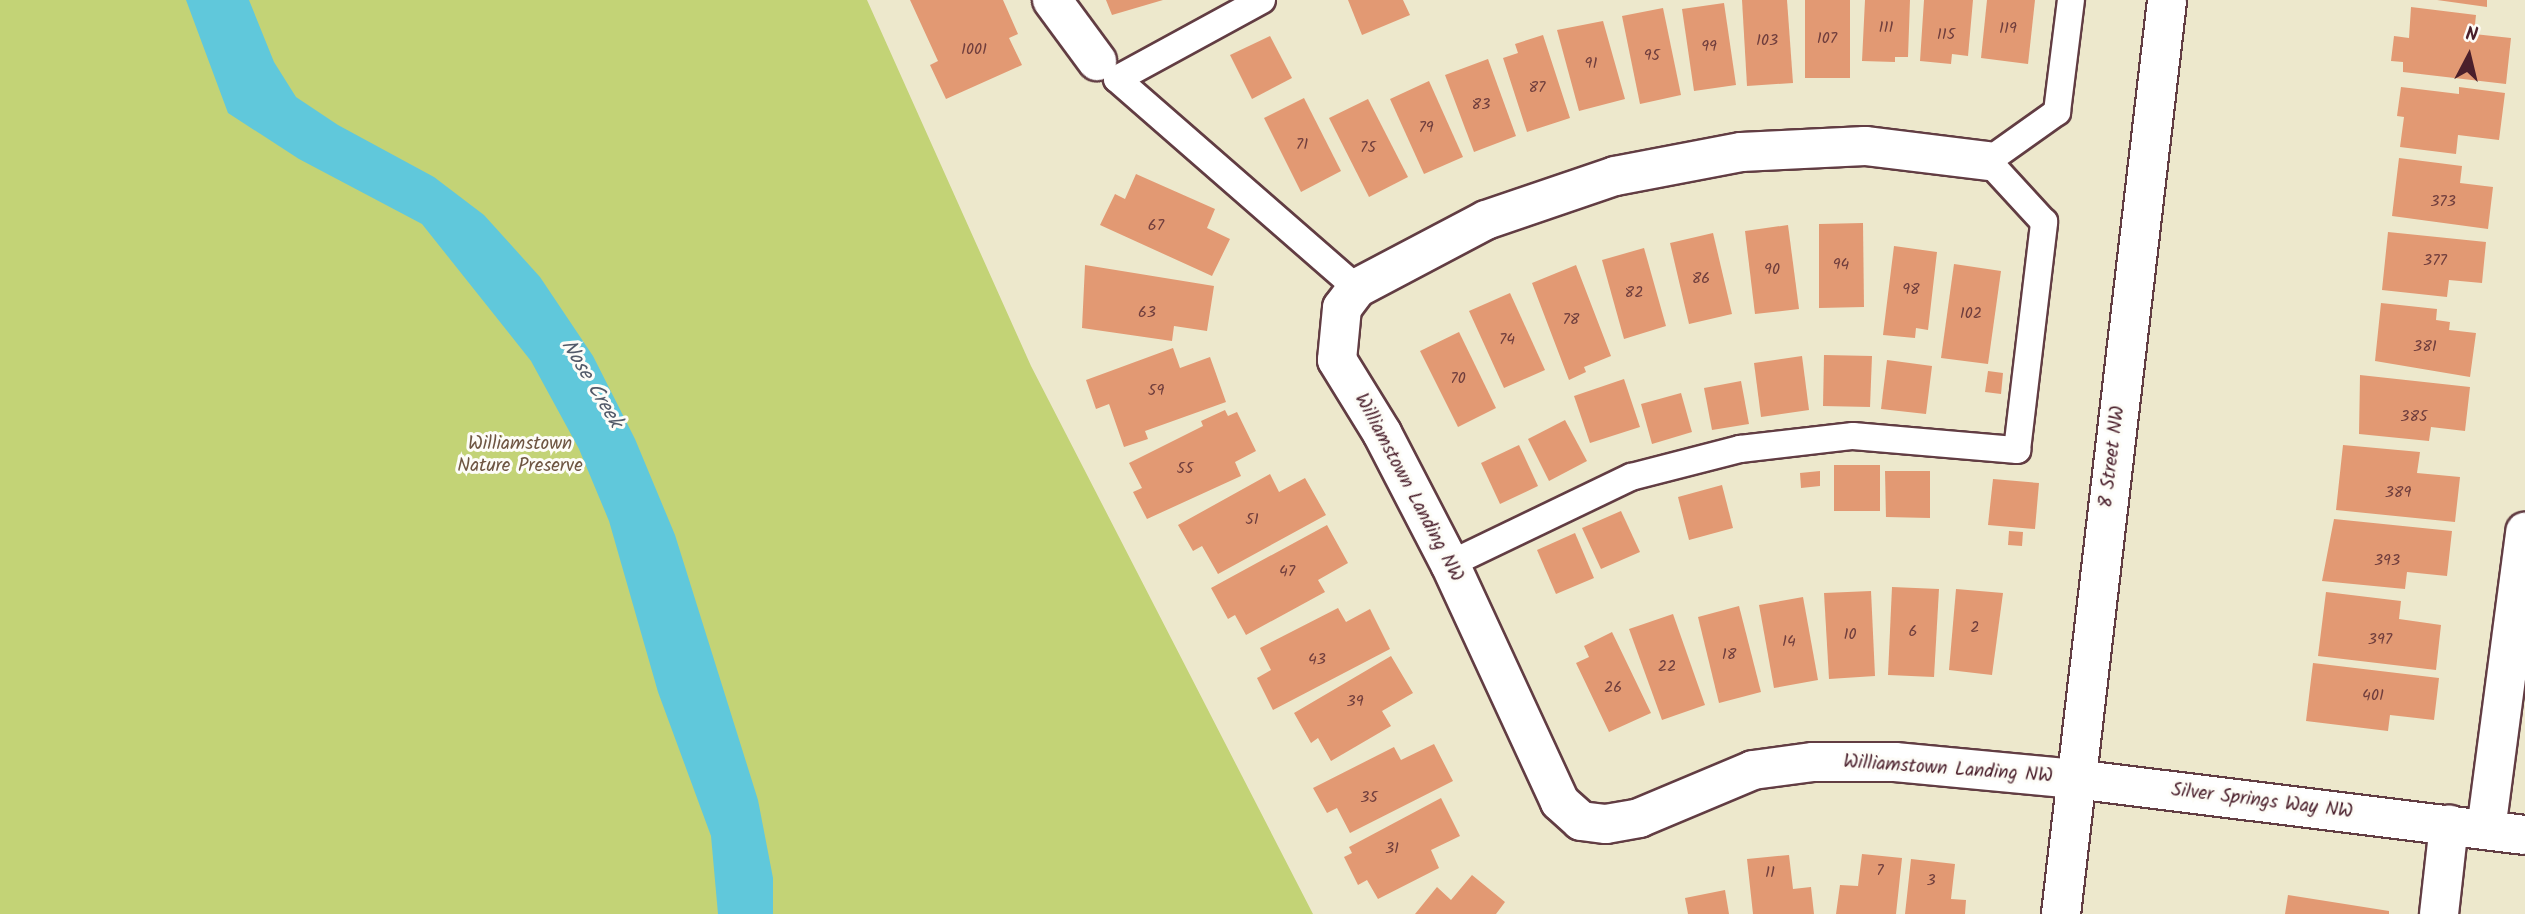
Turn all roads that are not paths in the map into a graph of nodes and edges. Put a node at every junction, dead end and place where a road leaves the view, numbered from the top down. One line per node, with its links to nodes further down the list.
1 (1052, 0): 5 (street)
2 (1262, 0): 5 (lane)
3 (2071, 0): 6 (lane)
4 (2167, 0): 10 (street, 8 Street NW)
5 (1107, 70): 7 (lane)
6 (1989, 161): 7 (street); 9 (lane)
7 (1357, 288): 9 (street, Williamstown Landing NW)
8 (2525, 532): 12 (street)
9 (1450, 564): 10 (street, Williamstown Landing NW)
10 (2075, 779): 11 (street, Silver Springs Way NW); 14 (street, 8 Street NW)
11 (2449, 825): 12 (street, Silver Springs Way NW); 15 (street)
12 (2486, 830): 13 (street, Silver Springs Way NW)
13 (2525, 835)
14 (2061, 914)
15 (2440, 914)

